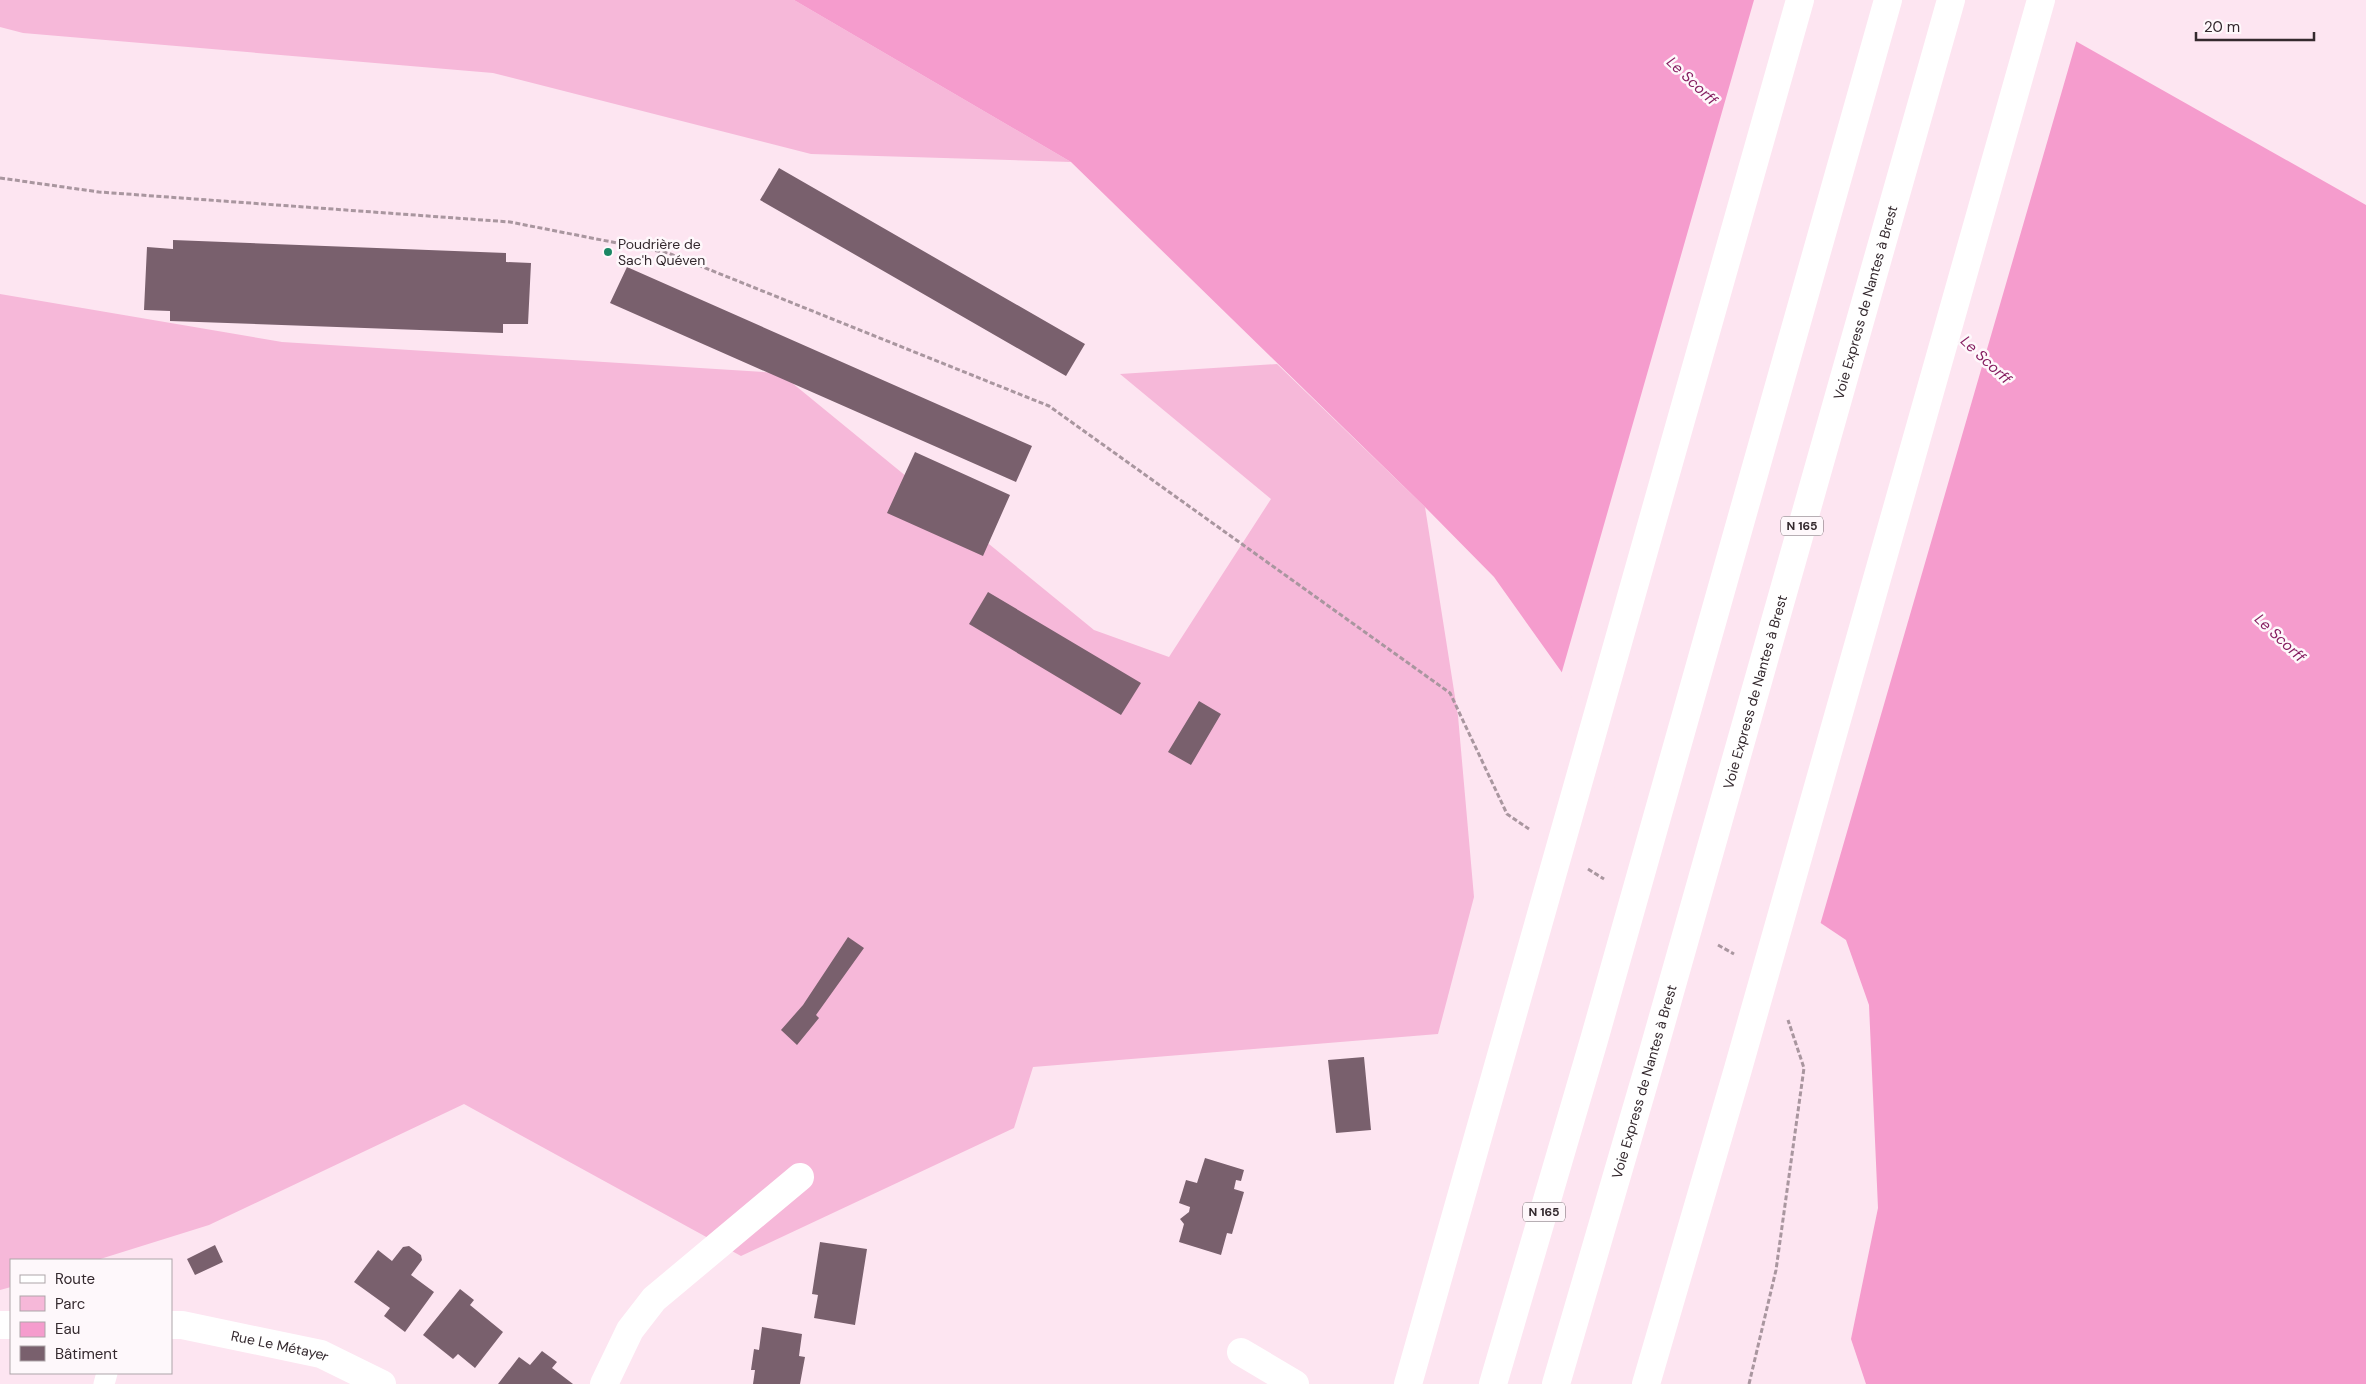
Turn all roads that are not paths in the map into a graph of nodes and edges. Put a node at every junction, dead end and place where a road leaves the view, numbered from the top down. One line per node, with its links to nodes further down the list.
1 (1800, 0): 11 (main road)
2 (1888, 0): 12 (main road, N 165)
3 (1951, 0): 13 (main road, Voie Express de Nantes à Brest / N 165)
4 (2041, 0): 14 (main road)
5 (800, 1177): 9 (main road)
6 (172, 1325): 8 (main road, Rue Le Métayer)
7 (1242, 1352): 10 (main road)
8 (382, 1384)
9 (604, 1384)
10 (1295, 1384)
11 (1408, 1384)
12 (1493, 1384)
13 (1556, 1384)
14 (1646, 1384)

